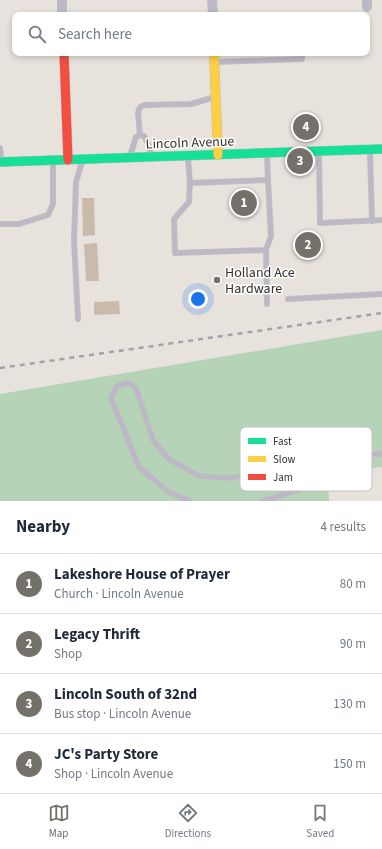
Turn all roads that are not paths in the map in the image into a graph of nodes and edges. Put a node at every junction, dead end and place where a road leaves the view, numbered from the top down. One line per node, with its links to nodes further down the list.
1 (62, 0): 3 (street)
2 (212, 0): 4 (street)
3 (62, 12)
4 (213, 12)
5 (64, 56): 19 (main road)
6 (302, 56): 7 (lane)
7 (214, 58): 8 (main road)
8 (216, 97): 9 (lane); 15 (main road)
9 (140, 135): 17 (lane); 18 (lane)
10 (0, 148): 22 (lane)
11 (370, 149): 12 (main road, Lincoln Avenue); 13 (main road, Lincoln Avenue); 26 (lane)
12 (382, 149)
13 (319, 151): 14 (main road, Lincoln Avenue); 26 (lane)
14 (267, 153): 15 (main road, Lincoln Avenue); 23 (lane)
15 (218, 155): 16 (main road, Lincoln Avenue)
16 (188, 156): 18 (main road, Lincoln Avenue); 24 (lane)
17 (129, 158): 18 (main road, Lincoln Avenue); 20 (main road, Lincoln Avenue)
18 (152, 158)
19 (68, 160): 20 (main road, Lincoln Avenue); 21 (main road, Lincoln Avenue)
20 (83, 160): 32 (lane)
21 (53, 161): 22 (main road, Lincoln Avenue); 27 (lane)
22 (0, 162)
23 (268, 180): 24 (lane); 28 (lane)
24 (190, 183): 28 (lane)
25 (382, 220): 26 (lane)
26 (372, 221)
27 (0, 224)
28 (266, 250): 31 (lane)
29 (382, 294): 30 (lane)
30 (288, 299)
31 (267, 304)
32 (78, 319)
33 (372, 454): 34 (lane)
34 (382, 454)
35 (240, 476): 37 (lane)
36 (295, 491): 38 (lane)
37 (190, 501)
38 (262, 501)

